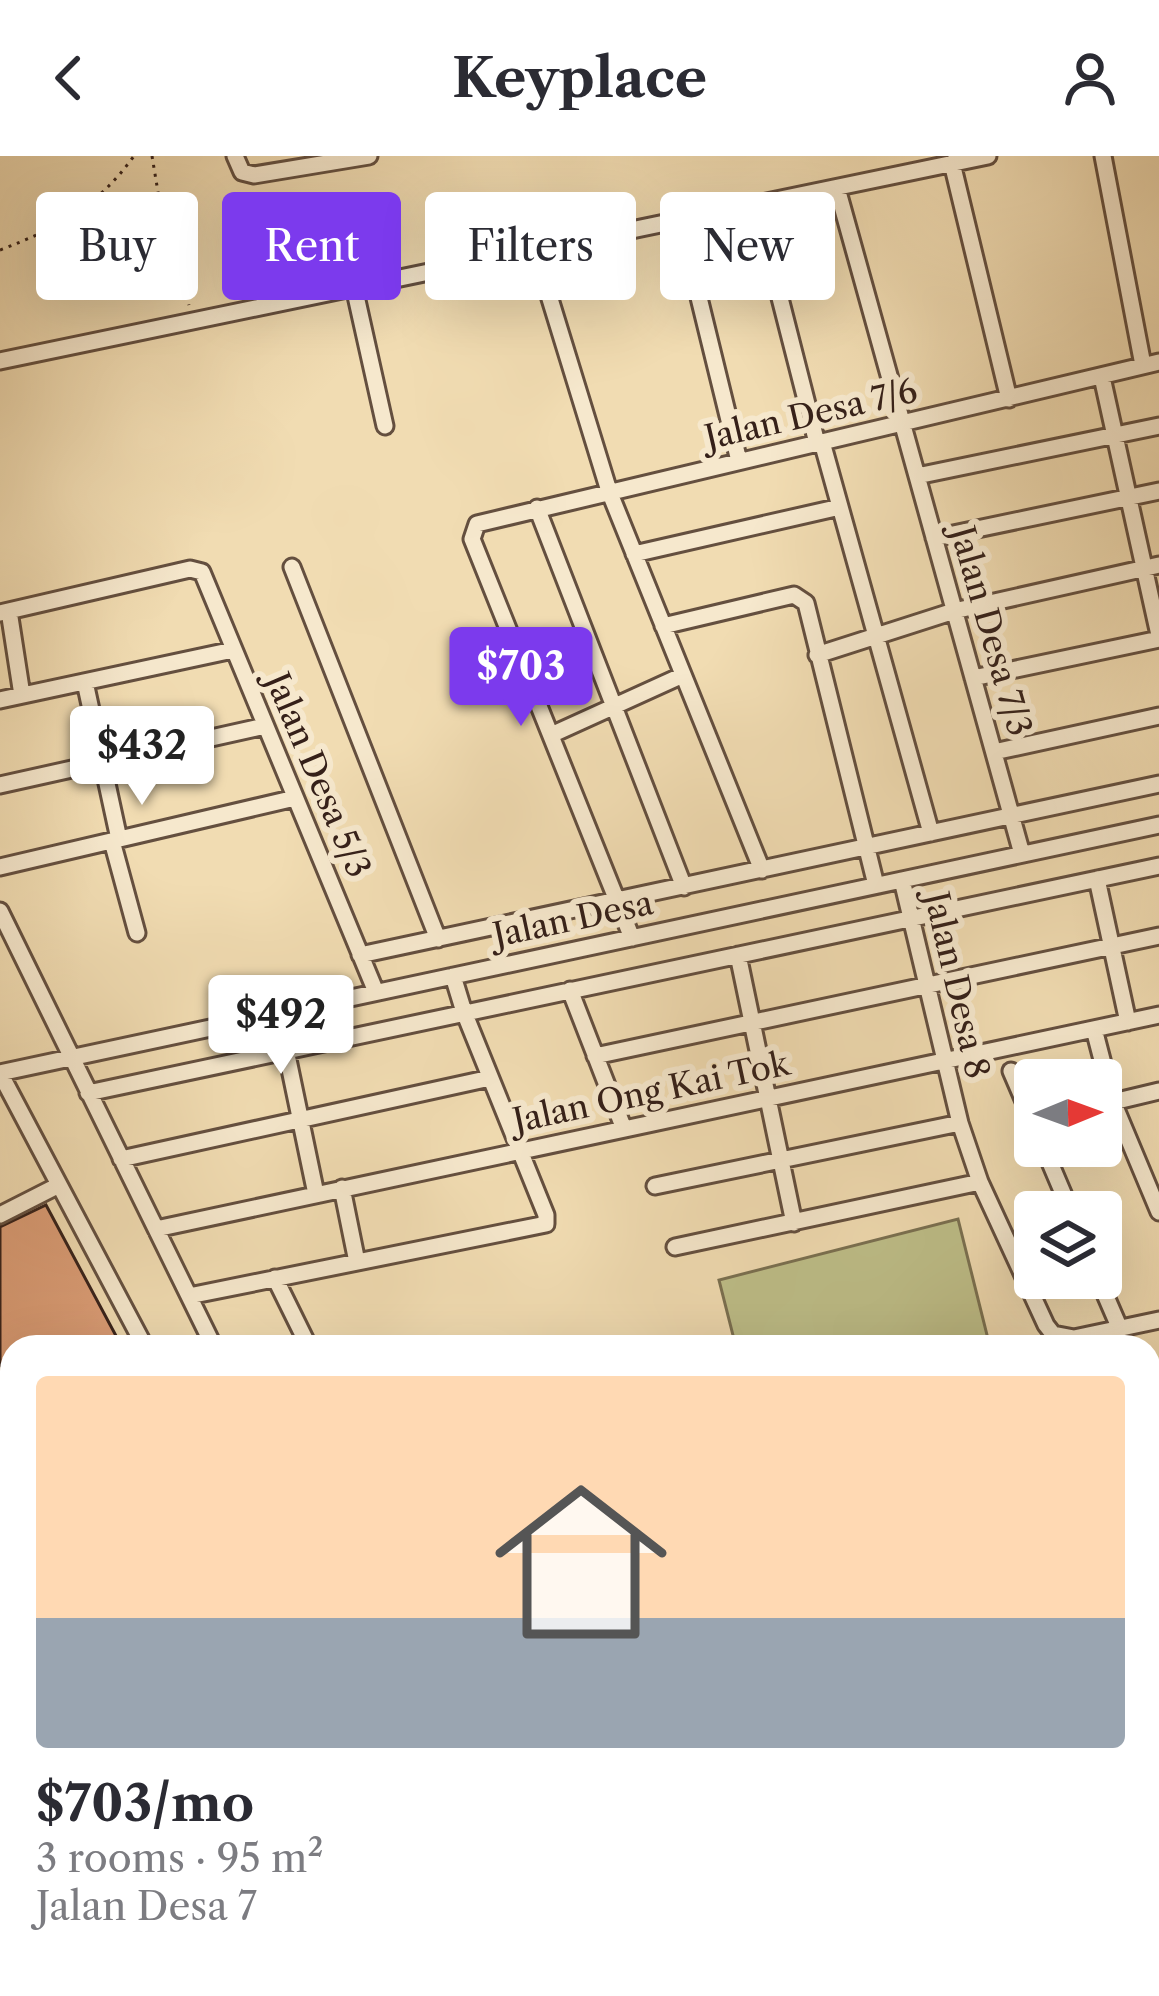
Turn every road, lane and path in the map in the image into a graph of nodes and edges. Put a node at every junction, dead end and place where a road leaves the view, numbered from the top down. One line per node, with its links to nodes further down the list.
1 (134, 156): 10 (path)
2 (152, 156): 16 (path)
3 (235, 156): 4 (street)
4 (369, 156)
5 (988, 156): 7 (street)
6 (1103, 156): 18 (street)
7 (952, 164): 8 (street); 20 (street)
8 (838, 188): 9 (street); 21 (street, Jalan Desa 7/3)
9 (818, 192)
10 (0, 250)
11 (292, 300): 16 (street)
12 (357, 300): 22 (street)
13 (550, 300): 28 (street)
14 (700, 300): 26 (street)
15 (782, 300): 25 (street)
16 (193, 321): 17 (street)
17 (0, 361)
18 (1151, 363): 19 (street, Jalan Desa 7/6)
19 (1102, 376): 20 (street, Jalan Desa 7/6); 24 (street)
20 (1010, 399): 21 (street, Jalan Desa 7/6)
21 (902, 424): 25 (street, Jalan Desa 7/6); 27 (street, Jalan Desa 7/3)
22 (385, 426)
23 (1159, 426): 24 (street)
24 (1113, 436): 27 (street); 30 (street)
25 (820, 443): 26 (street, Jalan Desa 7/6); 31 (street)
26 (739, 461): 28 (street, Jalan Desa 7/6)
27 (917, 476): 33 (street, Jalan Desa 7/3)
28 (609, 491): 32 (street, Jalan Desa 7/6); 34 (street)
29 (1159, 491): 30 (street)
30 (1128, 498): 33 (street); 36 (street)
31 (840, 507): 34 (street); 40 (street)
32 (538, 508): 49 (street); 52 (street, Jalan Desa 7/6)
33 (934, 538): 37 (street, Jalan Desa 7/3)
34 (634, 554): 39 (street)
35 (292, 567): 77 (street)
36 (1151, 567): 37 (street); 41 (street)
37 (954, 611): 40 (street); 45 (street, Jalan Desa 7/3)
38 (4, 612): 42 (street, Jalan Desa 5/3); 47 (street)
39 (663, 626): 43 (street); 44 (street)
40 (876, 636): 43 (street); 60 (street)
41 (1159, 637): 45 (street)
42 (233, 650): 46 (street); 51 (street, Jalan Desa 5/3)
43 (818, 655): 62 (street)
44 (683, 675): 49 (street); 66 (street)
45 (973, 678): 53 (street, Jalan Desa 7/3)
46 (85, 682): 47 (street); 54 (street)
47 (22, 695): 48 (street)
48 (0, 700)
49 (616, 705): 52 (street); 70 (street)
50 (1159, 716): 53 (street)
51 (265, 726): 54 (street); 57 (street, Jalan Desa 5/3)
52 (551, 735): 71 (street)
53 (994, 752): 58 (street, Jalan Desa 7/3)
54 (102, 762): 56 (street); 61 (street)
55 (1159, 784): 58 (street)
56 (0, 785)
57 (295, 799): 61 (street); 79 (street, Jalan Desa 5/3)
58 (1011, 816): 60 (street, Jalan Desa); 63 (street, Jalan Desa 7/3)
59 (1159, 825): 63 (street, Jalan Desa)
60 (931, 833): 62 (street, Jalan Desa)
61 (116, 840): 65 (street); 74 (street)
62 (866, 848): 66 (street, Jalan Desa); 69 (street)
63 (1022, 854): 68 (street, Jalan Desa)
64 (1159, 866): 67 (street, Jalan Desa)
65 (0, 867)
66 (762, 870): 70 (street, Jalan Desa)
67 (1096, 879): 73 (street, Jalan Desa); 78 (street)
68 (902, 880): 69 (street, Jalan Desa); 73 (street, Jalan Desa 8)
69 (876, 885): 76 (street, Jalan Desa)
70 (684, 887): 71 (street, Jalan Desa)
71 (616, 900): 76 (street); 77 (street, Jalan Desa)
72 (0, 911): 92 (street)
73 (910, 918): 80 (street, Jalan Desa); 82 (street, Jalan Desa 8)
74 (137, 933)
75 (1159, 936): 78 (street)
76 (632, 938): 81 (street, Jalan Desa)
77 (438, 939): 79 (street, Jalan Desa)
78 (1111, 946): 82 (street); 87 (street)
79 (360, 955): 84 (street, Jalan Desa 5/3)
80 (738, 955): 83 (street, Jalan Desa); 88 (street)
81 (453, 976): 84 (street, Jalan Desa); 85 (street)
82 (926, 986): 88 (street); 94 (street, Jalan Desa 8)
83 (570, 990): 85 (street, Jalan Desa); 91 (street)
84 (376, 992): 92 (street, Jalan Desa)
85 (464, 1012): 90 (street, Jalan Desa); 98 (street)
86 (1159, 1015): 87 (street, Jalan Ong Kai Tok)
87 (1128, 1022): 89 (street, Jalan Ong Kai Tok)
88 (753, 1023): 91 (street); 101 (street)
89 (1094, 1029): 93 (street); 94 (street, Jalan Ong Kai Tok)
90 (286, 1050): 100 (street, Jalan Desa); 103 (street)
91 (595, 1056): 106 (street)
92 (62, 1059): 96 (street, Jalan Desa); 100 (street)
93 (1102, 1059)
94 (943, 1061): 101 (street, Jalan Ong Kai Tok); 105 (street, Jalan Desa 8)
95 (1012, 1071): 97 (street)
96 (4, 1072): 112 (street)
97 (1014, 1076)
98 (490, 1078): 103 (street); 107 (street)
99 (1159, 1091): 102 (street)
100 (88, 1093): 108 (street)
101 (769, 1098): 106 (street, Jalan Ong Kai Tok); 109 (street)
102 (1122, 1100)
103 (301, 1119): 108 (street); 115 (street)
104 (1122, 1119): 110 (street)
105 (960, 1123): 109 (street); 111 (street, Jalan Desa 8)
106 (624, 1129): 107 (street, Jalan Ong Kai Tok)
107 (519, 1151): 114 (street, Jalan Ong Kai Tok); 121 (street)
108 (121, 1159): 119 (street)
109 (781, 1159): 113 (street); 118 (street)
110 (1150, 1170): 116 (street)
111 (980, 1182): 118 (street); 130 (street, Jalan Desa 8)
112 (58, 1184): 117 (street); 127 (street)
113 (655, 1186)
114 (342, 1188): 115 (street, Jalan Ong Kai Tok); 121 (street)
115 (316, 1193): 119 (street, Jalan Ong Kai Tok)
116 (1159, 1212)
117 (0, 1215)
118 (794, 1222): 120 (street)
119 (156, 1229): 123 (street)
120 (675, 1247)
121 (357, 1262): 122 (street)
122 (275, 1278): 123 (street); 129 (street)
123 (189, 1297): 128 (street)
124 (1107, 1299): 126 (street)
125 (1159, 1320): 126 (street, Jalan Desa 8)
126 (1120, 1329): 131 (street, Jalan Desa 8)
127 (140, 1335)
128 (208, 1335)
129 (303, 1335)
130 (1058, 1335)
131 (1089, 1335)

